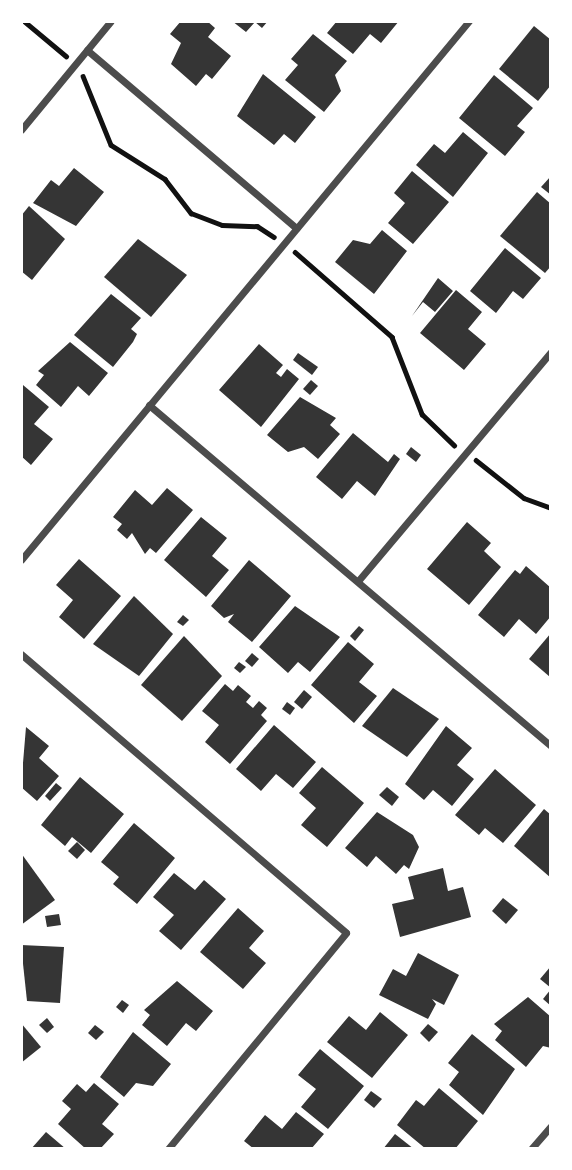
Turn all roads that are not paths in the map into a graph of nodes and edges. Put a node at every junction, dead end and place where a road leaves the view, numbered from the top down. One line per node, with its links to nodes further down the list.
1 (111, 21): 3 (street)
2 (468, 21): 5 (street)
3 (87, 50): 4 (street); 5 (street)
4 (21, 130)
5 (296, 228): 7 (street)
6 (551, 352): 9 (street)
7 (149, 405): 8 (street); 9 (street)
8 (21, 560)
9 (358, 580): 11 (street)
10 (21, 654): 13 (street)
11 (551, 746)
12 (551, 1126): 14 (street)
13 (168, 1149)
14 (531, 1149)

